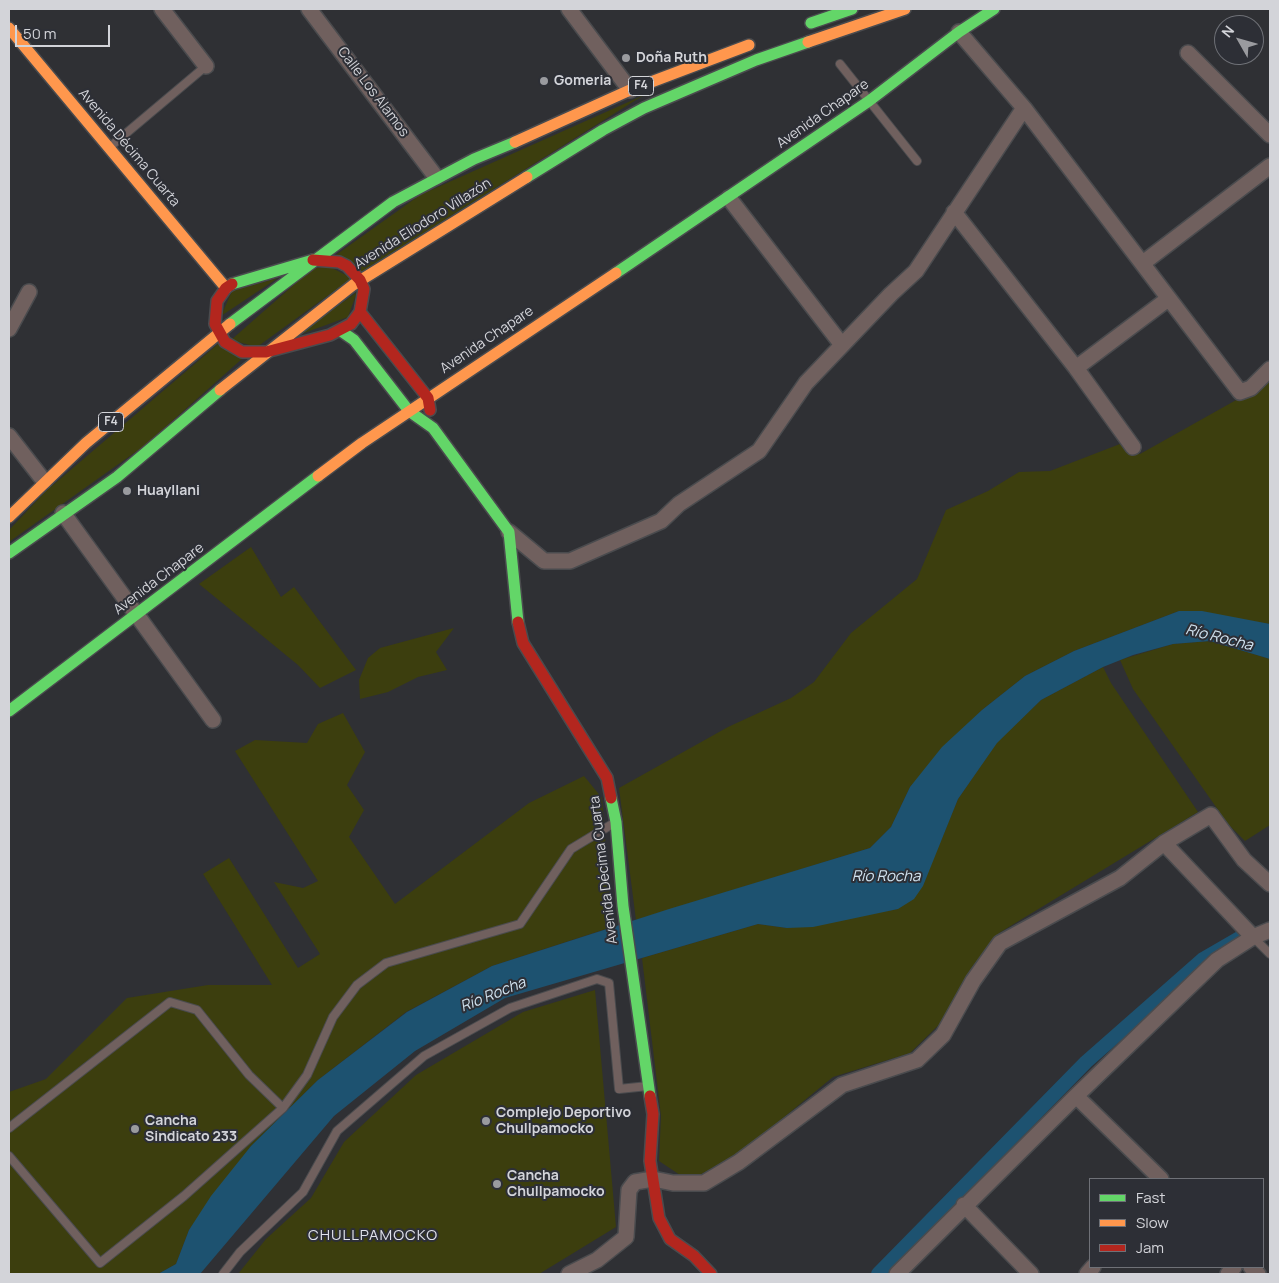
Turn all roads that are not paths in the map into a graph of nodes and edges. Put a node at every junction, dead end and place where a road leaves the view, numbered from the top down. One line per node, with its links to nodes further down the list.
1 (162, 9): 14 (street)
2 (309, 9): 22 (street, Calle Los Alamos)
3 (569, 9): 15 (street)
4 (802, 9): 8 (street)
5 (852, 9): 8 (main road)
6 (905, 9): 27 (main road, Avenida Eliodoro Villazón / F4)
7 (994, 9): 10 (main road, Avenida Chapare)
8 (808, 24)
9 (9, 28): 19 (main road, Avenida Décima Cuarta)
10 (960, 32): 16 (main road, Avenida Chapare); 17 (street)
11 (760, 41): 15 (main road, Avenida Eliodoro Villazón / F4)
12 (1188, 53): 18 (street)
13 (840, 64): 16 (lane)
14 (206, 66): 19 (lane)
15 (630, 90): 22 (main road, Avenida Eliodoro Villazón / F4)
16 (869, 101): 20 (lane); 23 (main road, Avenida Chapare)
17 (1024, 108): 24 (street); 26 (street)
18 (1270, 136)
19 (109, 148): 28 (main road, Avenida Décima Cuarta)
20 (917, 160)
21 (1270, 166): 26 (street)
22 (436, 177): 25 (main road, Avenida Eliodoro Villazón / F4)
23 (729, 198): 35 (street); 39 (main road, Avenida Chapare)
24 (954, 212): 35 (street); 37 (street)
25 (312, 260): 27 (main road); 28 (main road); 34 (main road, Avenida Eliodoro Villazón / F4)
26 (1143, 263): 30 (street)
27 (360, 280): 31 (main road); 36 (main road, Avenida Eliodoro Villazón / F4)
28 (226, 288): 34 (main road)
29 (29, 292): 32 (street)
30 (1168, 298): 37 (street); 38 (street)
31 (360, 312): 33 (main road); 39 (main road)
32 (9, 329)
33 (341, 331): 36 (main road); 40 (main road)
34 (218, 333): 36 (main road); 44 (main road, Avenida Eliodoro Villazón / F4)
35 (842, 345): 47 (street)
36 (266, 352): 45 (main road, Avenida Eliodoro Villazón / F4)
37 (1076, 368): 43 (street)
38 (1270, 368)
39 (428, 398): 40 (main road, Avenida Chapare); 41 (main road)
40 (409, 410): 41 (main road); 49 (main road, Avenida Chapare)
41 (433, 428): 47 (main road)
42 (9, 436): 44 (street)
43 (1133, 447)
44 (44, 481): 46 (main road, Avenida Eliodoro Villazón / F4)
45 (63, 513): 48 (main road, Avenida Eliodoro Villazón / F4); 49 (street)
46 (9, 517)
47 (509, 532): 52 (main road, Avenida Décima Cuarta)
48 (9, 553)
49 (137, 615): 50 (main road, Avenida Chapare); 51 (street)
50 (9, 712)
51 (213, 720)
52 (616, 822): 58 (main road, Avenida Décima Cuarta); 60 (lane)
53 (1164, 843): 54 (street); 56 (street); 64 (street)
54 (1270, 884)
55 (1270, 930): 56 (street)
56 (1253, 936): 57 (lane); 59 (street)
57 (1270, 954)
58 (649, 1086): 64 (main road, Avenida Décima Cuarta); 66 (lane)
59 (1076, 1096): 63 (street); 65 (street)
60 (283, 1108): 61 (lane); 62 (lane)
61 (9, 1128)
62 (9, 1156)
63 (1160, 1178)
64 (653, 1179): 67 (street); 68 (main road, Avenida Décima Cuarta)
65 (964, 1206): 69 (street); 70 (street)
66 (223, 1274)
67 (569, 1274)
68 (711, 1274)
69 (896, 1274)
70 (1031, 1274)

